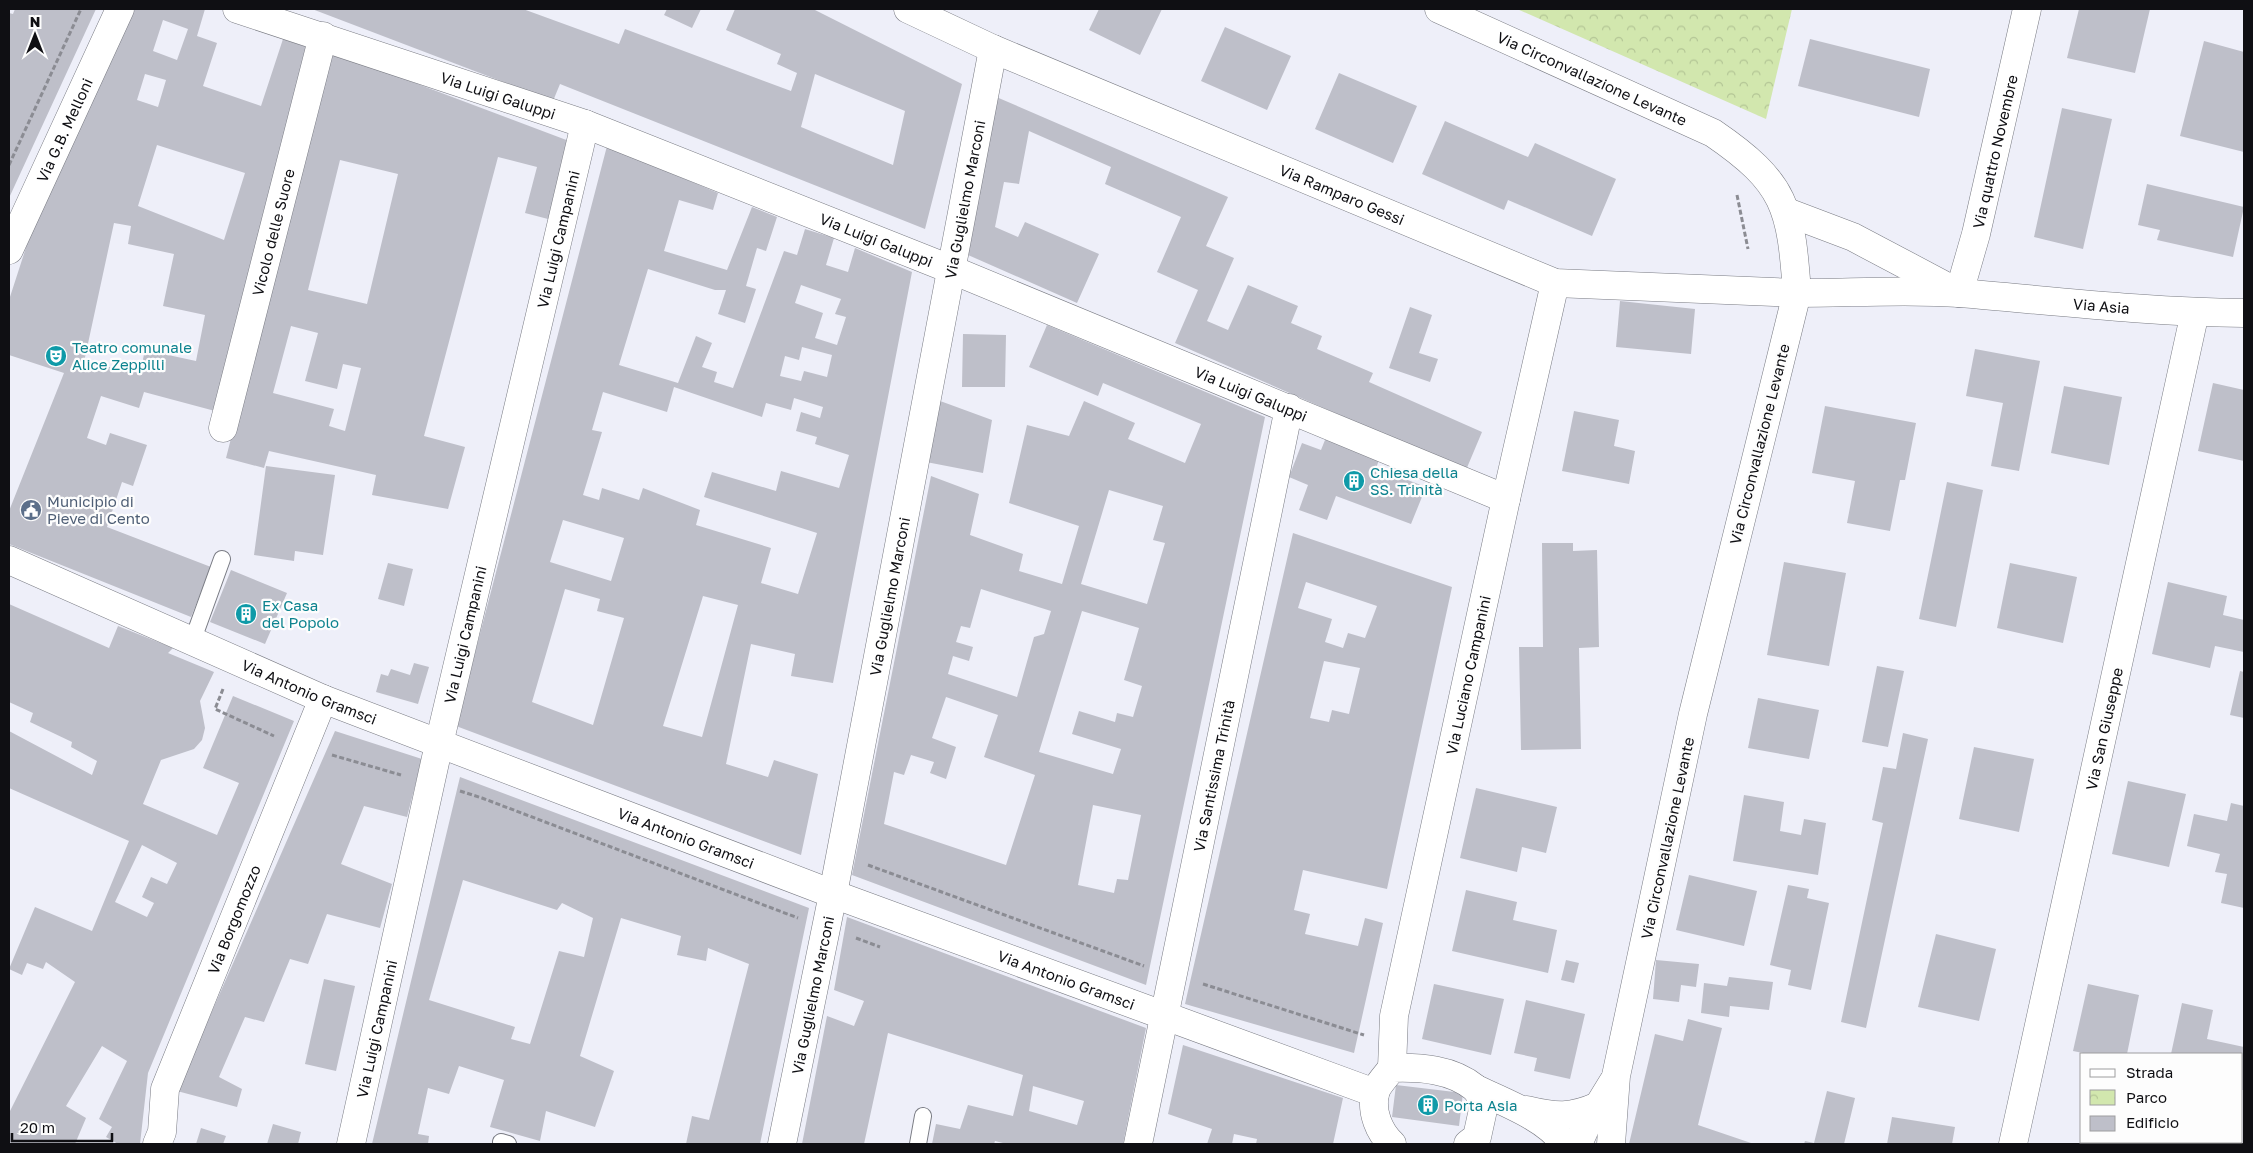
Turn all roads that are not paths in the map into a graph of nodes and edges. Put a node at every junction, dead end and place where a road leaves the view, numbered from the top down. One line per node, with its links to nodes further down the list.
1 (120, 9): 10 (street, Via G.B. Melloni)
2 (237, 9): 6 (street, Via Luigi Galuppi)
3 (908, 9): 7 (street, Via Ramparo Gessi)
4 (1439, 9): 9 (street, Via Circonvallazione Levante)
5 (2027, 9): 14 (street, Via quattro Novembre)
6 (324, 36): 8 (street, Via Luigi Galuppi); 18 (street, Vicolo delle Suore)
7 (993, 49): 11 (street, Via Guglielmo Marconi); 12 (street, Via Ramparo Gessi)
8 (585, 124): 11 (street, Via Luigi Galuppi); 24 (street, Via Luigi Campanini)
9 (1787, 212): 13 (street, Via Circonvallazione Levante); 14 (street, Via Asia)
10 (9, 250)
11 (950, 269): 17 (street, Via Luigi Galuppi); 25 (street, Via Guglielmo Marconi)
12 (1555, 283): 13 (street, Via Ramparo Gessi); 19 (street, Via Luciano Campanini)
13 (1797, 293): 14 (street, Via Asia); 28 (street, Via Circonvallazione Levante)
14 (1958, 293): 15 (street, Via Asia)
15 (2195, 312): 16 (street, Via Asia); 44 (street, Via San Giuseppe)
16 (2244, 313)
17 (1290, 408): 19 (street, Via Luigi Galuppi); 26 (street, Via Santissima Trinità)
18 (223, 428)
19 (1506, 499): 27 (street, Via Luciano Campanini)
20 (222, 559): 22 (lane)
21 (9, 560): 22 (street, Via Antonio Gramsci)
22 (192, 642): 23 (street, Via Antonio Gramsci)
23 (323, 699): 24 (street, Via Antonio Gramsci); 35 (street, Via Borgomozzo)
24 (439, 744): 25 (street, Via Antonio Gramsci); 36 (street, Via Luigi Campanini)
25 (833, 894): 26 (street, Via Antonio Gramsci); 37 (street, Via Guglielmo Marconi)
26 (1165, 1014): 30 (street, Via Antonio Gramsci); 39 (street, Via Santissima Trinità)
27 (1393, 1056): 29 (street); 30 (street)
28 (1616, 1076): 32 (street, Via Circonvallazione Levante); 43 (street, Via Circonvallazione Levante)
29 (1476, 1089): 31 (street); 40 (street)
30 (1375, 1093): 34 (street)
31 (1514, 1106): 32 (street); 41 (street)
32 (1598, 1106): 42 (street, Via Circonvallazione Levante)
33 (923, 1116): 38 (lane)
34 (1385, 1141)
35 (157, 1144)
36 (352, 1144)
37 (782, 1144)
38 (918, 1144)
39 (1138, 1144)
40 (1468, 1144)
41 (1564, 1144)
42 (1578, 1144)
43 (1611, 1144)
44 (2013, 1144)

